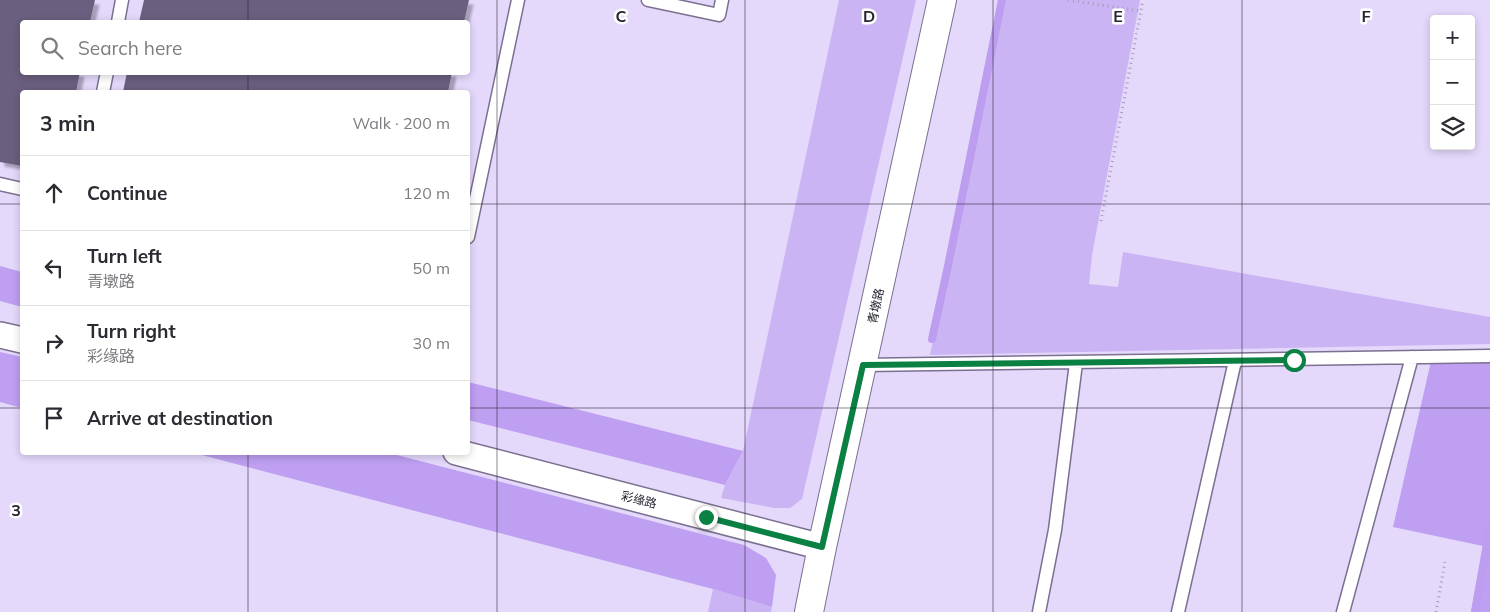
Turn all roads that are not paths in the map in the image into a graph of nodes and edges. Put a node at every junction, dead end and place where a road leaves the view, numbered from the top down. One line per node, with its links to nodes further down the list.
1 (122, 0): 6 (lane)
2 (518, 0): 11 (lane)
3 (648, 0): 4 (lane)
4 (722, 0)
5 (942, 0): 18 (main road, 青墩路)
6 (118, 20)
7 (106, 75): 8 (lane)
8 (103, 90)
9 (0, 184): 10 (lane)
10 (20, 188)
11 (470, 228)
12 (0, 334): 13 (street)
13 (20, 339)
14 (1490, 356): 15 (lane)
15 (1412, 357): 16 (lane); 24 (lane)
16 (1235, 361): 17 (lane); 23 (lane)
17 (1076, 363): 18 (lane); 22 (lane)
18 (863, 365): 20 (main road, 青墩路)
19 (468, 455): 20 (street, 彩缘路)
20 (822, 547): 21 (main road, 青墩路)
21 (809, 612)
22 (1039, 612)
23 (1178, 612)
24 (1343, 612)

